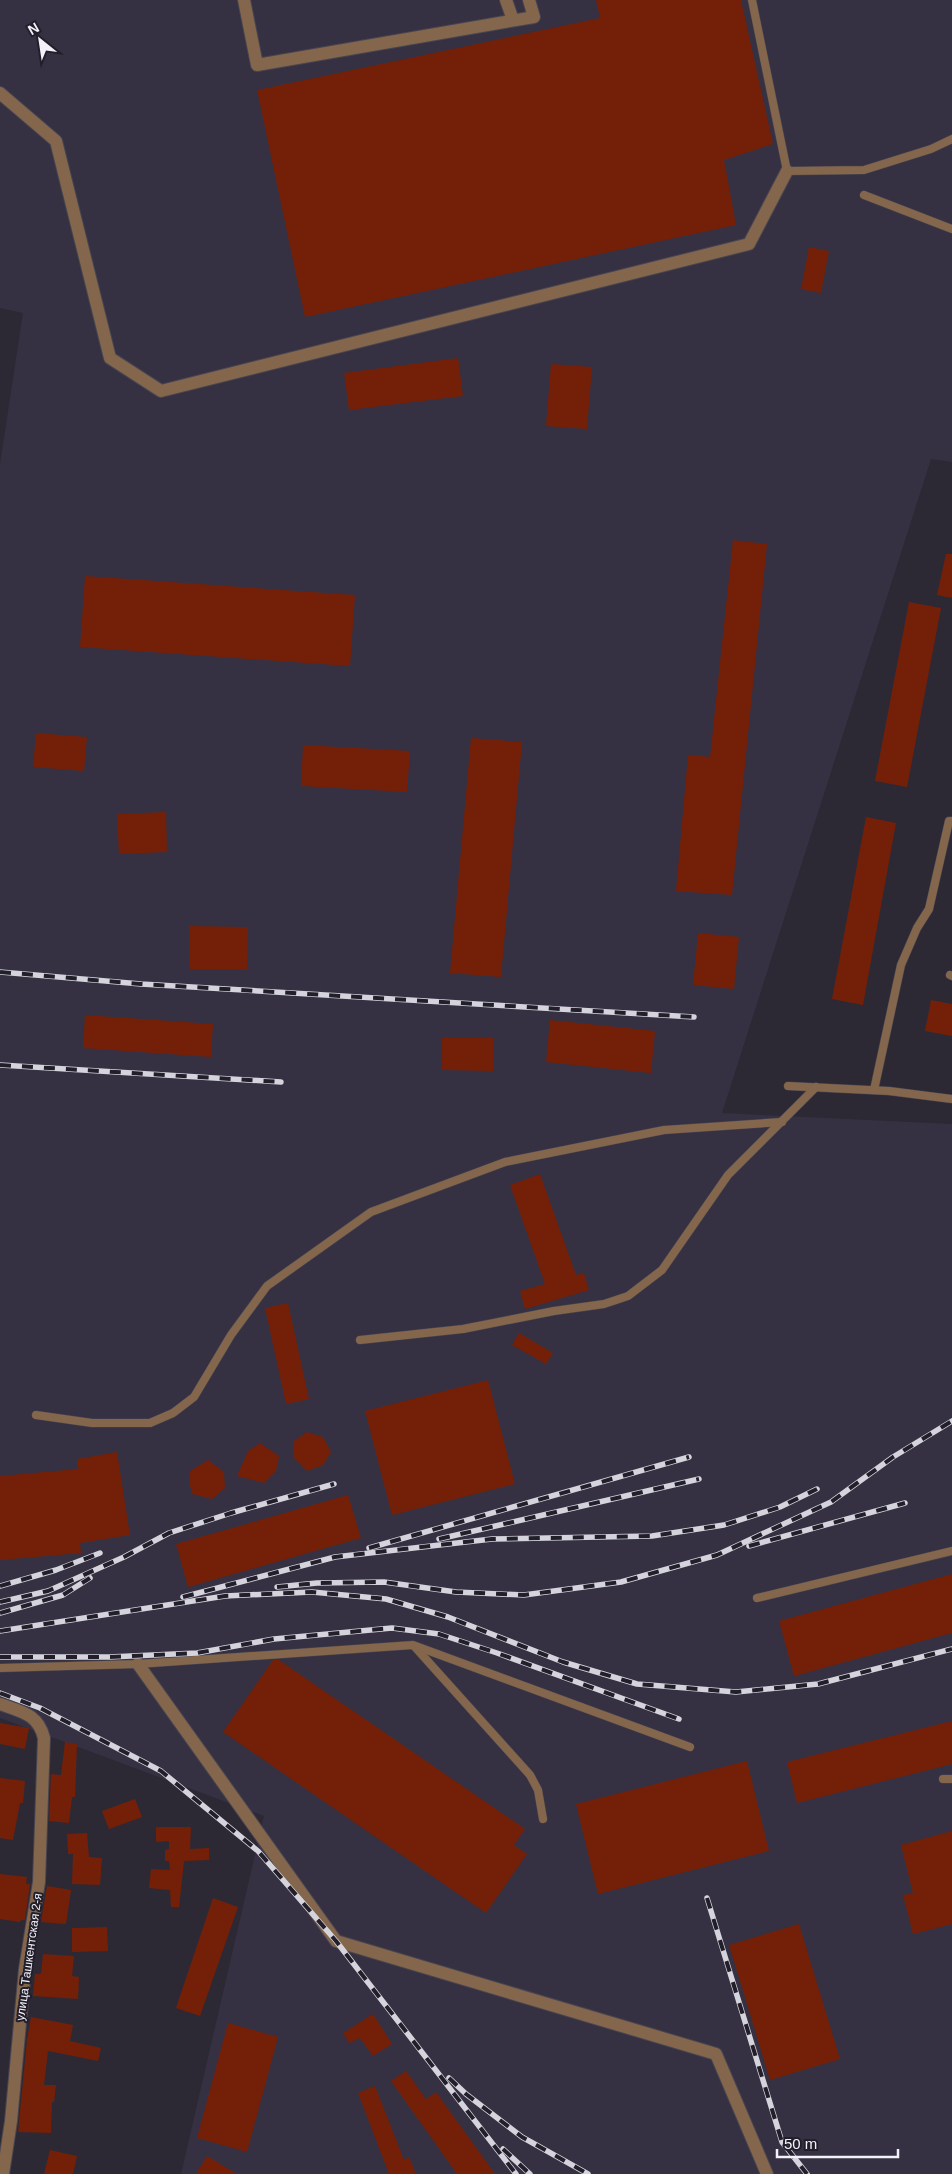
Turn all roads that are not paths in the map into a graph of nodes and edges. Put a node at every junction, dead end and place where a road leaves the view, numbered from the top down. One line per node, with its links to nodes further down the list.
1 (244, 0): 5 (street)
2 (506, 0): 5 (street)
3 (528, 0): 5 (street)
4 (752, 0): 8 (lane)
5 (513, 20)
6 (0, 93): 8 (street)
7 (952, 139): 8 (lane)
8 (787, 171)
9 (864, 195): 10 (lane)
10 (952, 229)
11 (951, 820): 14 (lane)
12 (788, 1086): 13 (lane)
13 (816, 1087): 14 (lane); 16 (lane)
14 (874, 1090): 15 (lane)
15 (952, 1099)
16 (782, 1122): 17 (lane); 18 (lane)
17 (360, 1340)
18 (36, 1415)
19 (952, 1551): 20 (lane)
20 (757, 1598)
21 (413, 1645): 22 (lane); 25 (lane); 28 (lane)
22 (138, 1664): 23 (lane); 30 (street)
23 (0, 1668)
24 (0, 1704): 29 (street, улица Ташкентская 2-я)
25 (690, 1747)
26 (952, 1779): 27 (lane)
27 (943, 1780)
28 (543, 1819)
29 (3, 2174)
30 (767, 2174)

